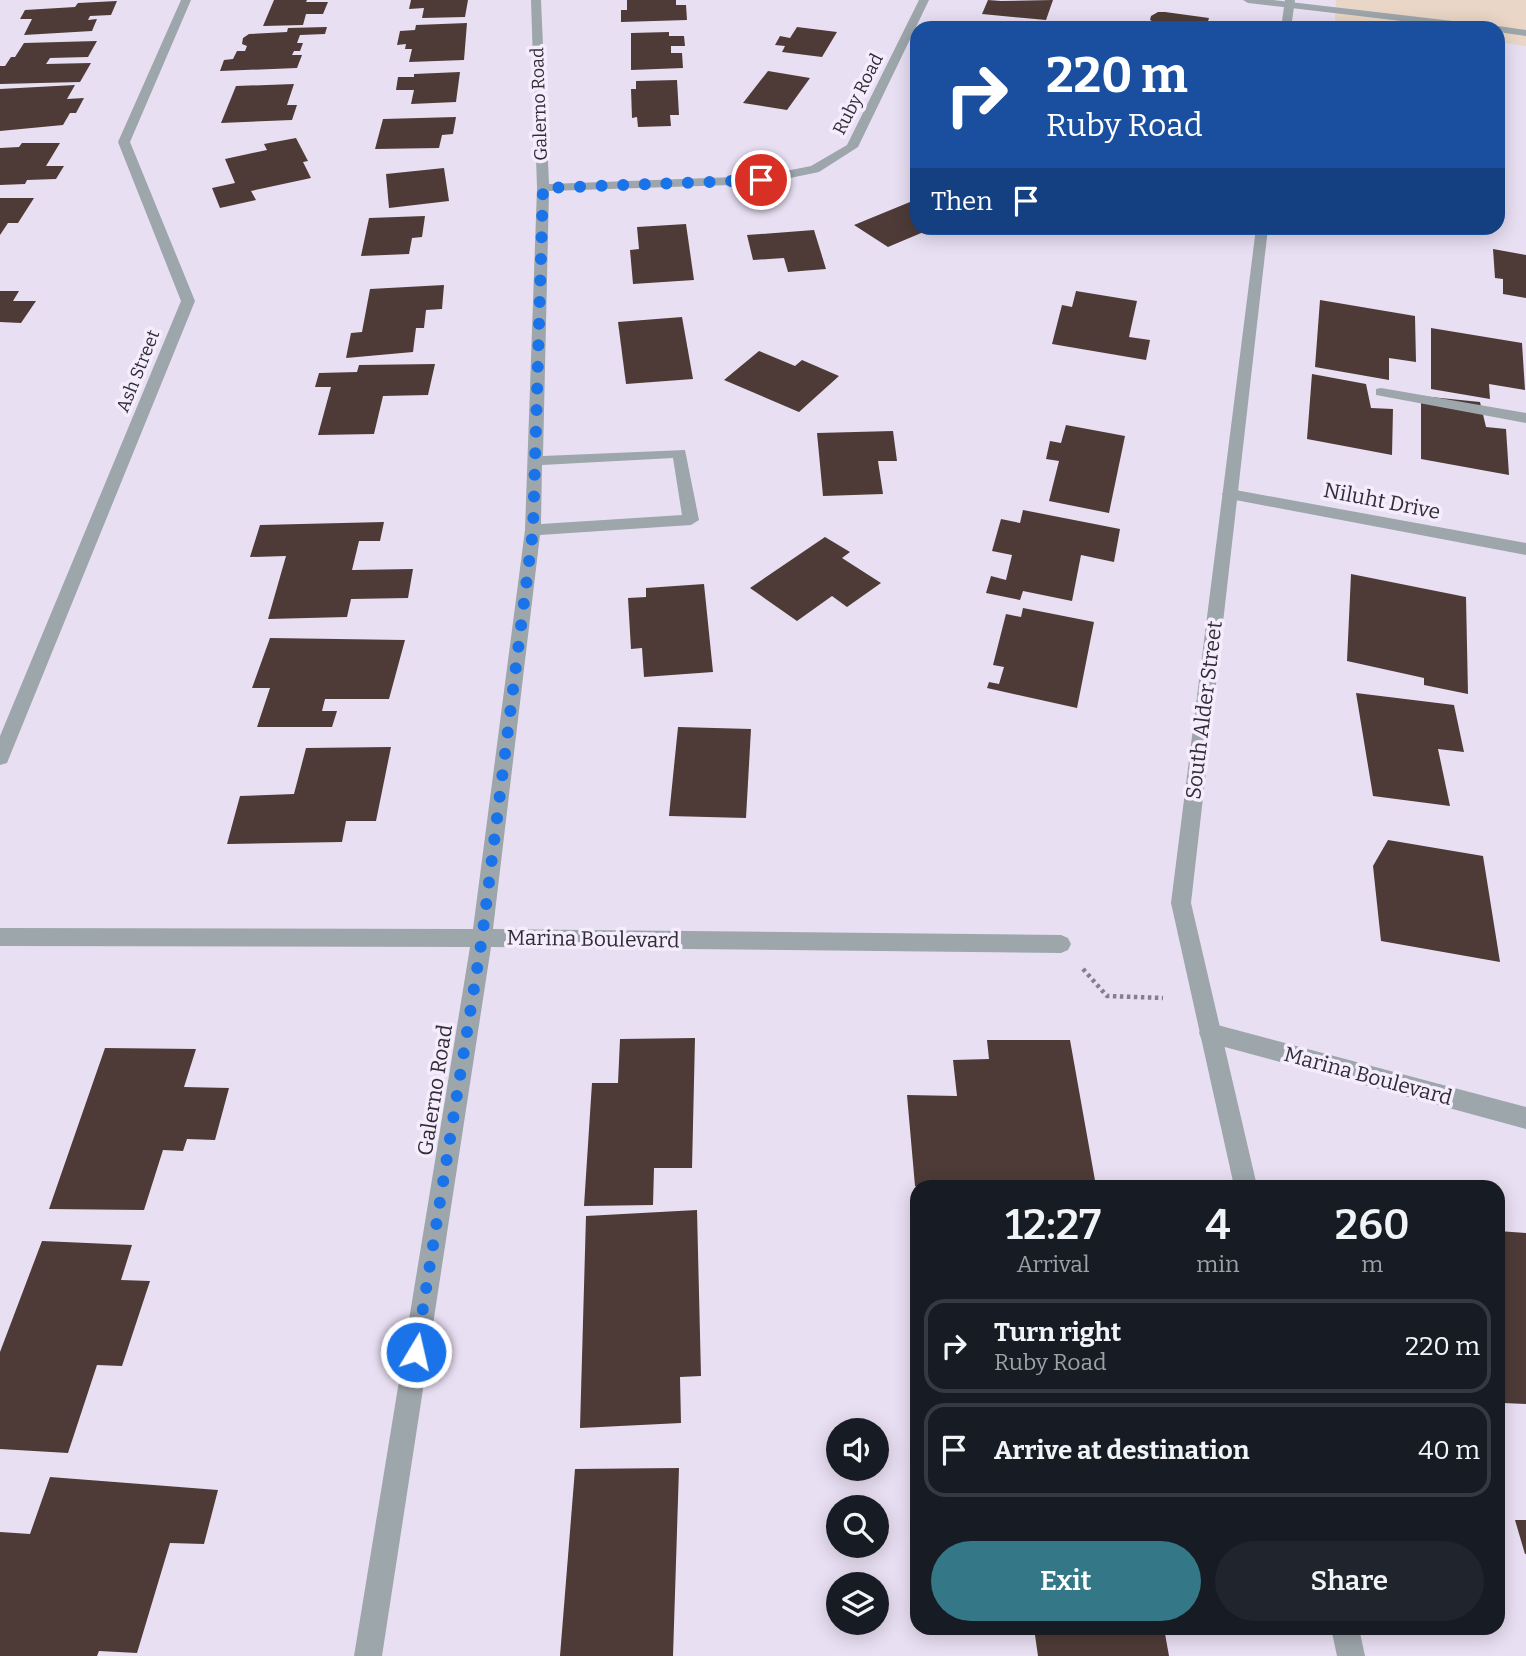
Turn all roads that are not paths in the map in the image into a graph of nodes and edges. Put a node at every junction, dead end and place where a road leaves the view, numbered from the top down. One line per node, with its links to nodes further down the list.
1 (187, 0): 20 (street, Ash Street)
2 (536, 0): 12 (street, Galerno Road)
3 (924, 0): 6 (street, Ruby Road)
4 (1248, 0): 5 (street)
5 (1290, 2): 7 (street); 8 (street)
6 (914, 21)
7 (1287, 21)
8 (1434, 21)
9 (910, 29): 12 (street, Ruby Road)
10 (1505, 30): 11 (street)
11 (1526, 33)
12 (543, 188): 16 (street, Galerno Road)
13 (1261, 235): 17 (street, South Alder Street)
14 (1381, 392): 15 (street)
15 (1526, 418)
16 (535, 461): 18 (street, Galerno Road); 18 (street)
17 (1230, 494): 19 (street, Niluht Drive); 24 (street, South Alder Street)
18 (533, 530): 22 (street, Galerno Road)
19 (1526, 549)
20 (0, 758)
21 (0, 937): 22 (street, Marina Boulevard)
22 (482, 938): 23 (street, Marina Boulevard); 28 (street, Galerno Road)
23 (1061, 944)
24 (1210, 1032): 25 (street, Marina Boulevard); 26 (street, South Alder Street)
25 (1526, 1118)
26 (1244, 1180)
27 (1346, 1635): 29 (street)
28 (368, 1656)
29 (1351, 1656)

